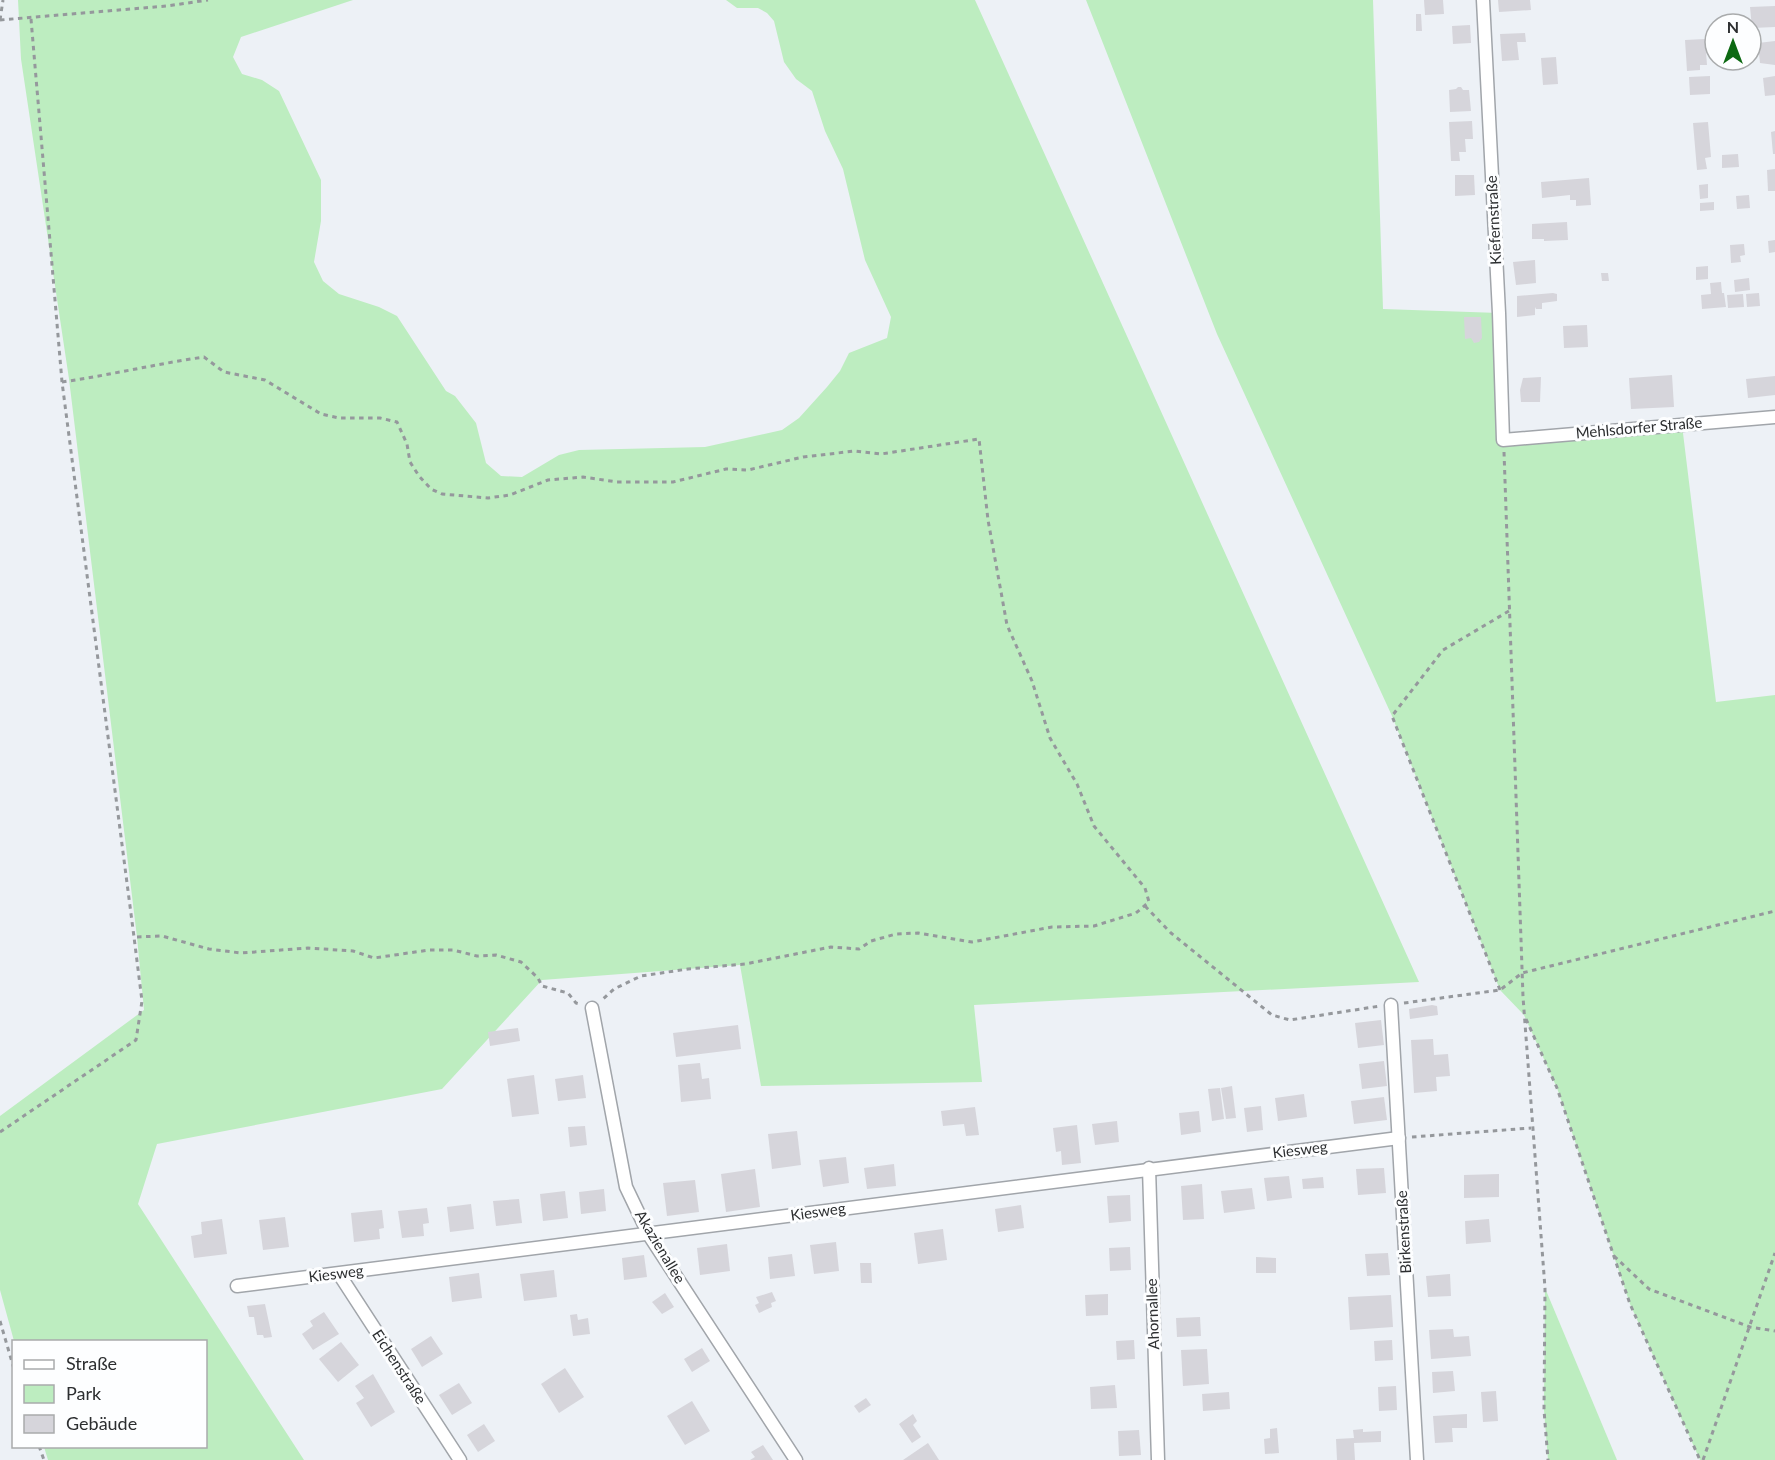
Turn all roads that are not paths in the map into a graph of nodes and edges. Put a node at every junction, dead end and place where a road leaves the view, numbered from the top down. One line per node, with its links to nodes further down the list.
1 (1483, 0): 3 (street, Kiefernstraße)
2 (1775, 417): 3 (street, Mehlsdorfer Straße)
3 (1503, 440)
4 (1391, 1005): 6 (street, Birkenstraße)
5 (592, 1008): 8 (street, Akazienallee)
6 (1399, 1138): 7 (street, Kiesweg); 14 (street, Birkenstraße)
7 (1149, 1168): 8 (street, Kiesweg); 13 (street, Ahornallee)
8 (650, 1235): 9 (street, Kiesweg); 12 (street, Akazienallee)
9 (339, 1274): 10 (street, Kiesweg); 11 (street, Eichenstraße)
10 (237, 1286)
11 (459, 1460)
12 (796, 1460)
13 (1158, 1460)
14 (1417, 1460)

